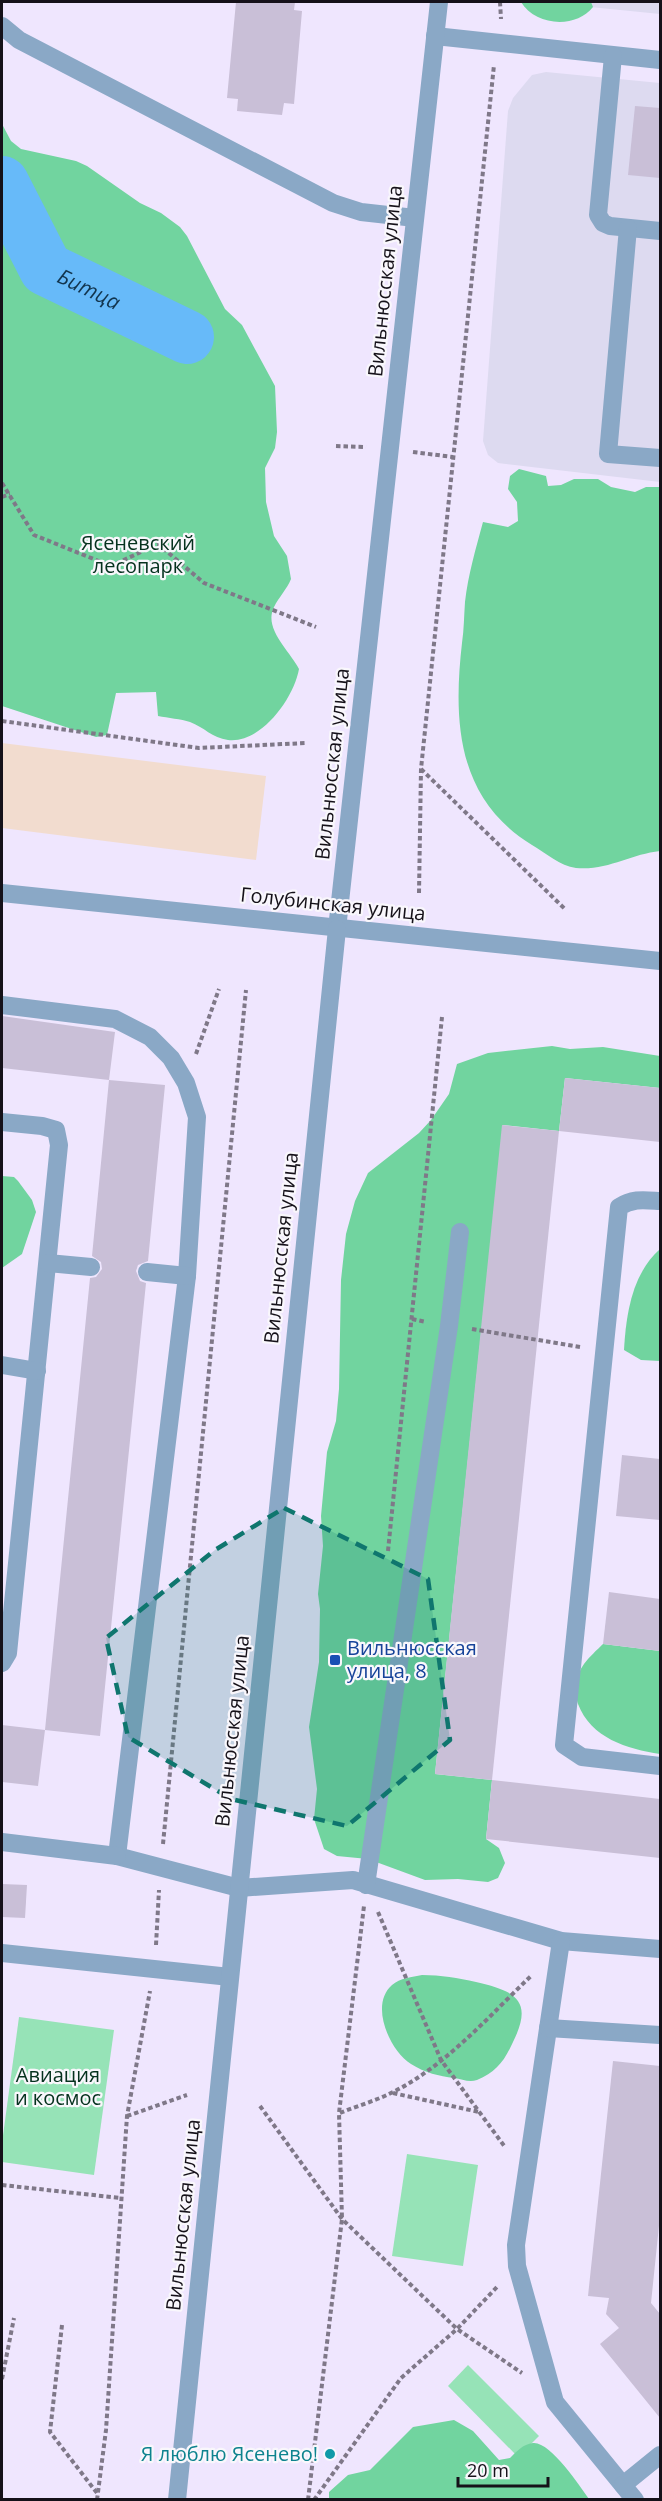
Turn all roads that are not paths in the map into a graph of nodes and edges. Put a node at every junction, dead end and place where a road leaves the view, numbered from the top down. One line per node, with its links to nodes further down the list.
1 (439, 2): 3 (street, Вильнюсская улица)
2 (2, 26): 6 (street)
3 (435, 36): 4 (street); 6 (street, Вильнюсская улица)
4 (613, 56): 5 (street); 7 (street)
5 (660, 60)
6 (415, 218): 11 (street, Вильнюсская улица)
7 (628, 228): 8 (street); 9 (street)
8 (660, 231)
9 (660, 458)
10 (2, 893): 11 (street, Голубинская улица)
11 (337, 928): 12 (street, Голубинская улица); 28 (street, Вильнюсская улица)
12 (660, 961)
13 (2, 1005): 20 (street)
14 (2, 1122): 17 (street)
15 (660, 1201): 24 (street)
16 (460, 1232): 27 (street)
17 (48, 1263): 18 (street); 22 (street)
18 (91, 1267)
19 (147, 1272): 20 (street)
20 (187, 1276): 26 (street)
21 (2, 1365): 22 (street)
22 (37, 1371): 23 (street)
23 (2, 1663)
24 (660, 1766)
25 (2, 1842): 26 (street)
26 (117, 1856): 28 (street)
27 (366, 1885): 28 (street); 29 (street)
28 (239, 1888): 32 (street, Вильнюсская улица)
29 (560, 1946): 30 (street); 33 (street)
30 (660, 1948)
31 (2, 1953): 32 (street)
32 (230, 1977): 37 (street, Вильнюсская улица)
33 (548, 2028): 34 (street); 36 (street)
34 (660, 2035)
35 (660, 2455): 36 (street)
36 (623, 2485): 38 (street)
37 (177, 2499)
38 (635, 2499)

